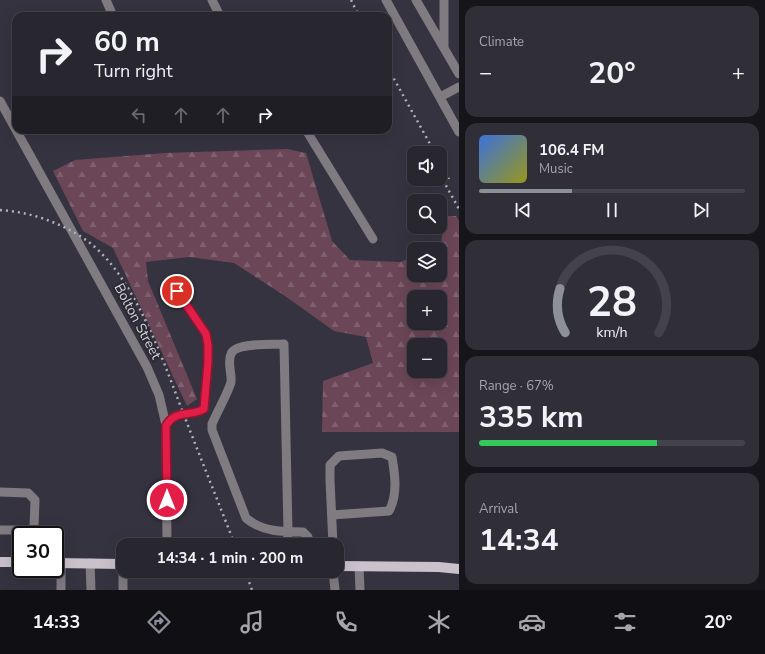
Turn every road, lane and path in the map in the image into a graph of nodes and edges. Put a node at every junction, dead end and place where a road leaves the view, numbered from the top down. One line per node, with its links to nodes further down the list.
1 (106, 0): 6 (street)
2 (212, 0): 7 (street)
3 (386, 0): 11 (street)
4 (416, 0): 8 (street)
5 (444, 0): 8 (street)
6 (111, 12)
7 (218, 12)
8 (444, 49): 9 (street)
9 (459, 74)
10 (459, 88): 11 (street)
11 (440, 97): 14 (street)
12 (1, 103): 13 (street, Bolton Street)
13 (12, 115)
14 (459, 132)
15 (18, 134): 19 (street, Bolton Street)
16 (308, 134): 17 (street)
17 (373, 238)
18 (177, 291): 19 (street)
19 (166, 426): 24 (street, Bolton Street)
20 (0, 492): 22 (street)
21 (332, 515): 21 (street); 27 (street)
22 (0, 530)
23 (288, 532): 23 (street); 25 (street); 26 (street)
24 (167, 538)
25 (288, 538)
26 (308, 538)
27 (332, 538)
28 (0, 562): 29 (main road)
29 (12, 562)
30 (64, 563): 31 (main road)
31 (90, 564): 32 (main road); 40 (street)
32 (116, 564)
33 (344, 566): 34 (main road)
34 (359, 566): 35 (main road); 43 (street)
35 (459, 569)
36 (60, 578): 39 (street)
37 (123, 578): 41 (street)
38 (334, 578): 42 (street)
39 (61, 590)
40 (91, 590)
41 (123, 590)
42 (335, 590)
43 (360, 590)

